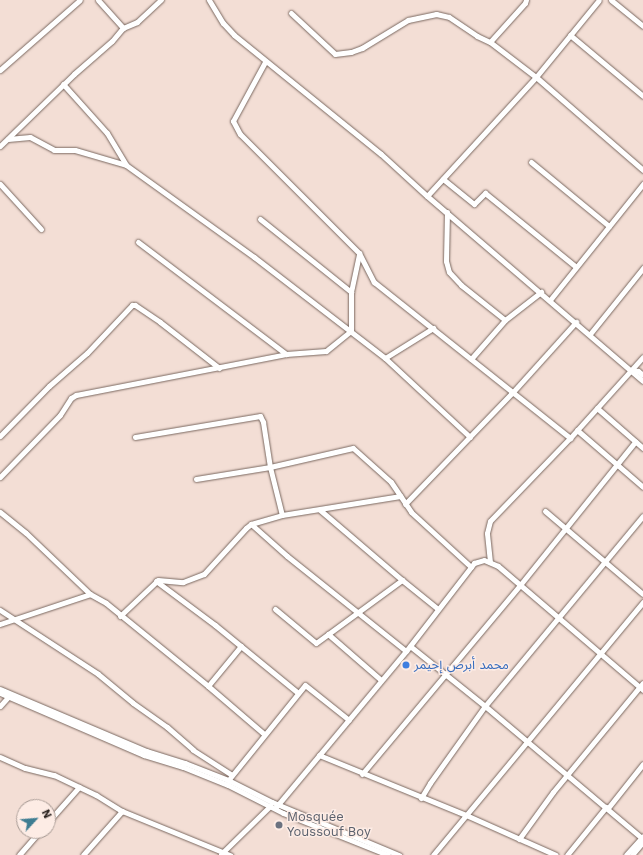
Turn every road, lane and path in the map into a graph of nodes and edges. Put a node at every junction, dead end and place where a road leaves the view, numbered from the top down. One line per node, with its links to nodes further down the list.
1 (80, 0): 14 (street)
2 (98, 0): 10 (street)
3 (161, 0): 10 (street)
4 (209, 0): 13 (street)
5 (599, 0): 11 (street)
6 (611, 0): 9 (street)
7 (526, 1): 12 (street)
8 (291, 13): 12 (street)
9 (643, 26)
10 (123, 28): 16 (street)
11 (570, 34): 15 (street); 17 (street)
12 (490, 42): 15 (street)
13 (265, 62): 26 (street); 32 (street)
14 (0, 70)
15 (536, 77): 22 (street); 23 (street)
16 (63, 84): 18 (street); 21 (street)
17 (643, 96)
18 (8, 139): 19 (street); 21 (street)
19 (0, 146)
20 (531, 162): 29 (street)
21 (126, 165): 41 (street)
22 (643, 170)
23 (443, 179): 26 (street); 33 (street)
24 (0, 184): 30 (street)
25 (643, 184): 29 (street)
26 (427, 196): 27 (street)
27 (447, 212): 36 (street); 38 (street)
28 (260, 219): 35 (street)
29 (609, 226): 33 (street)
30 (41, 229)
31 (138, 242): 43 (street)
32 (360, 253): 35 (street); 40 (street)
33 (576, 267): 37 (street)
34 (643, 268): 42 (street)
35 (351, 292): 41 (street)
36 (541, 292): 37 (street); 38 (street)
37 (550, 300): 39 (street)
38 (505, 320): 46 (street)
39 (576, 322): 42 (street); 51 (street)
40 (433, 328): 45 (street); 46 (street)
41 (351, 331): 43 (street); 45 (street)
42 (590, 334): 48 (street)
43 (286, 354): 47 (street)
44 (643, 357): 48 (street)
45 (384, 358): 55 (street)
46 (471, 359): 51 (street)
47 (219, 368): 54 (street); 62 (street)
48 (631, 370): 49 (street); 50 (street); 52 (street)
49 (643, 376)
50 (643, 381)
51 (512, 393): 55 (street); 57 (street)
52 (597, 408): 53 (street); 58 (street)
53 (577, 430): 57 (street); 60 (street)
54 (0, 436)
55 (470, 436): 66 (street)
56 (135, 437): 61 (street)
57 (570, 438): 74 (street)
58 (635, 442): 59 (street); 60 (street)
59 (643, 448)
60 (618, 465): 64 (street); 73 (street)
61 (270, 467): 63 (street); 65 (street); 70 (street)
62 (0, 477)
63 (196, 479)
64 (643, 487)
65 (400, 496): 66 (street); 67 (street)
66 (405, 504): 76 (street)
67 (320, 510): 70 (street); 77 (street)
68 (545, 511): 73 (street)
69 (0, 512): 80 (street)
70 (282, 515): 72 (street)
71 (643, 516): 75 (street)
72 (251, 524): 78 (street); 86 (street)
73 (565, 530): 75 (street); 79 (street)
74 (490, 562): 76 (street); 79 (street)
75 (604, 563): 81 (street); 88 (street)
76 (471, 567): 84 (street)
77 (402, 580): 84 (street); 86 (street)
78 (156, 581): 87 (street); 92 (street)
79 (520, 585): 88 (street); 96 (street)
80 (90, 594): 87 (street); 89 (street)
81 (643, 594)
82 (643, 602): 95 (street)
83 (275, 609): 91 (street)
84 (438, 609): 93 (street)
85 (0, 610): 89 (street)
86 (359, 612): 91 (street); 94 (street)
87 (120, 616): 98 (street)
88 (558, 618): 95 (street); 105 (street)
89 (14, 619): 90 (street); 114 (street)
90 (0, 624)
91 (328, 634): 97 (street)
92 (241, 646): 98 (street); 102 (street)
93 (410, 646): 94 (street); 96 (street)
94 (406, 651): 97 (street)
95 (600, 654): 99 (street); 108 (street)
96 (444, 673): 105 (street); 112 (street)
97 (381, 680): 106 (street)
98 (208, 686): 107 (street)
99 (642, 687): 113 (street)
100 (0, 689): 115 (street)
101 (0, 693): 103 (street)
102 (298, 693): 106 (street); 107 (street)
103 (8, 697): 104 (street); 118 (street)
104 (0, 706)
105 (485, 706): 108 (street); 117 (street)
106 (349, 720): 109 (street)
107 (264, 734): 114 (street)
108 (528, 742): 113 (street); 122 (street)
109 (319, 755): 112 (street); 118 (street)
110 (0, 757): 116 (street)
111 (643, 764): 119 (street)
112 (362, 774): 117 (street)
113 (568, 774): 119 (street); 123 (street)
114 (232, 775): 115 (street)
115 (228, 780): 118 (street)
116 (79, 787): 120 (street); 121 (street)
117 (421, 798): 122 (street)
118 (274, 806): 126 (street); 130 (street); 131 (street)
119 (607, 808): 125 (street); 134 (street)
120 (122, 810): 126 (street); 128 (street)
121 (56, 813)
122 (466, 815): 123 (street); 132 (street)
123 (519, 838): 133 (street)
124 (33, 839): 127 (street)
125 (643, 839): 135 (street); 136 (street)
126 (222, 854): 129 (street)
127 (19, 855)
128 (82, 855)
129 (230, 855)
130 (388, 855)
131 (399, 855)
132 (433, 855)
133 (556, 855)
134 (567, 855)
135 (626, 855)
136 (632, 855)

